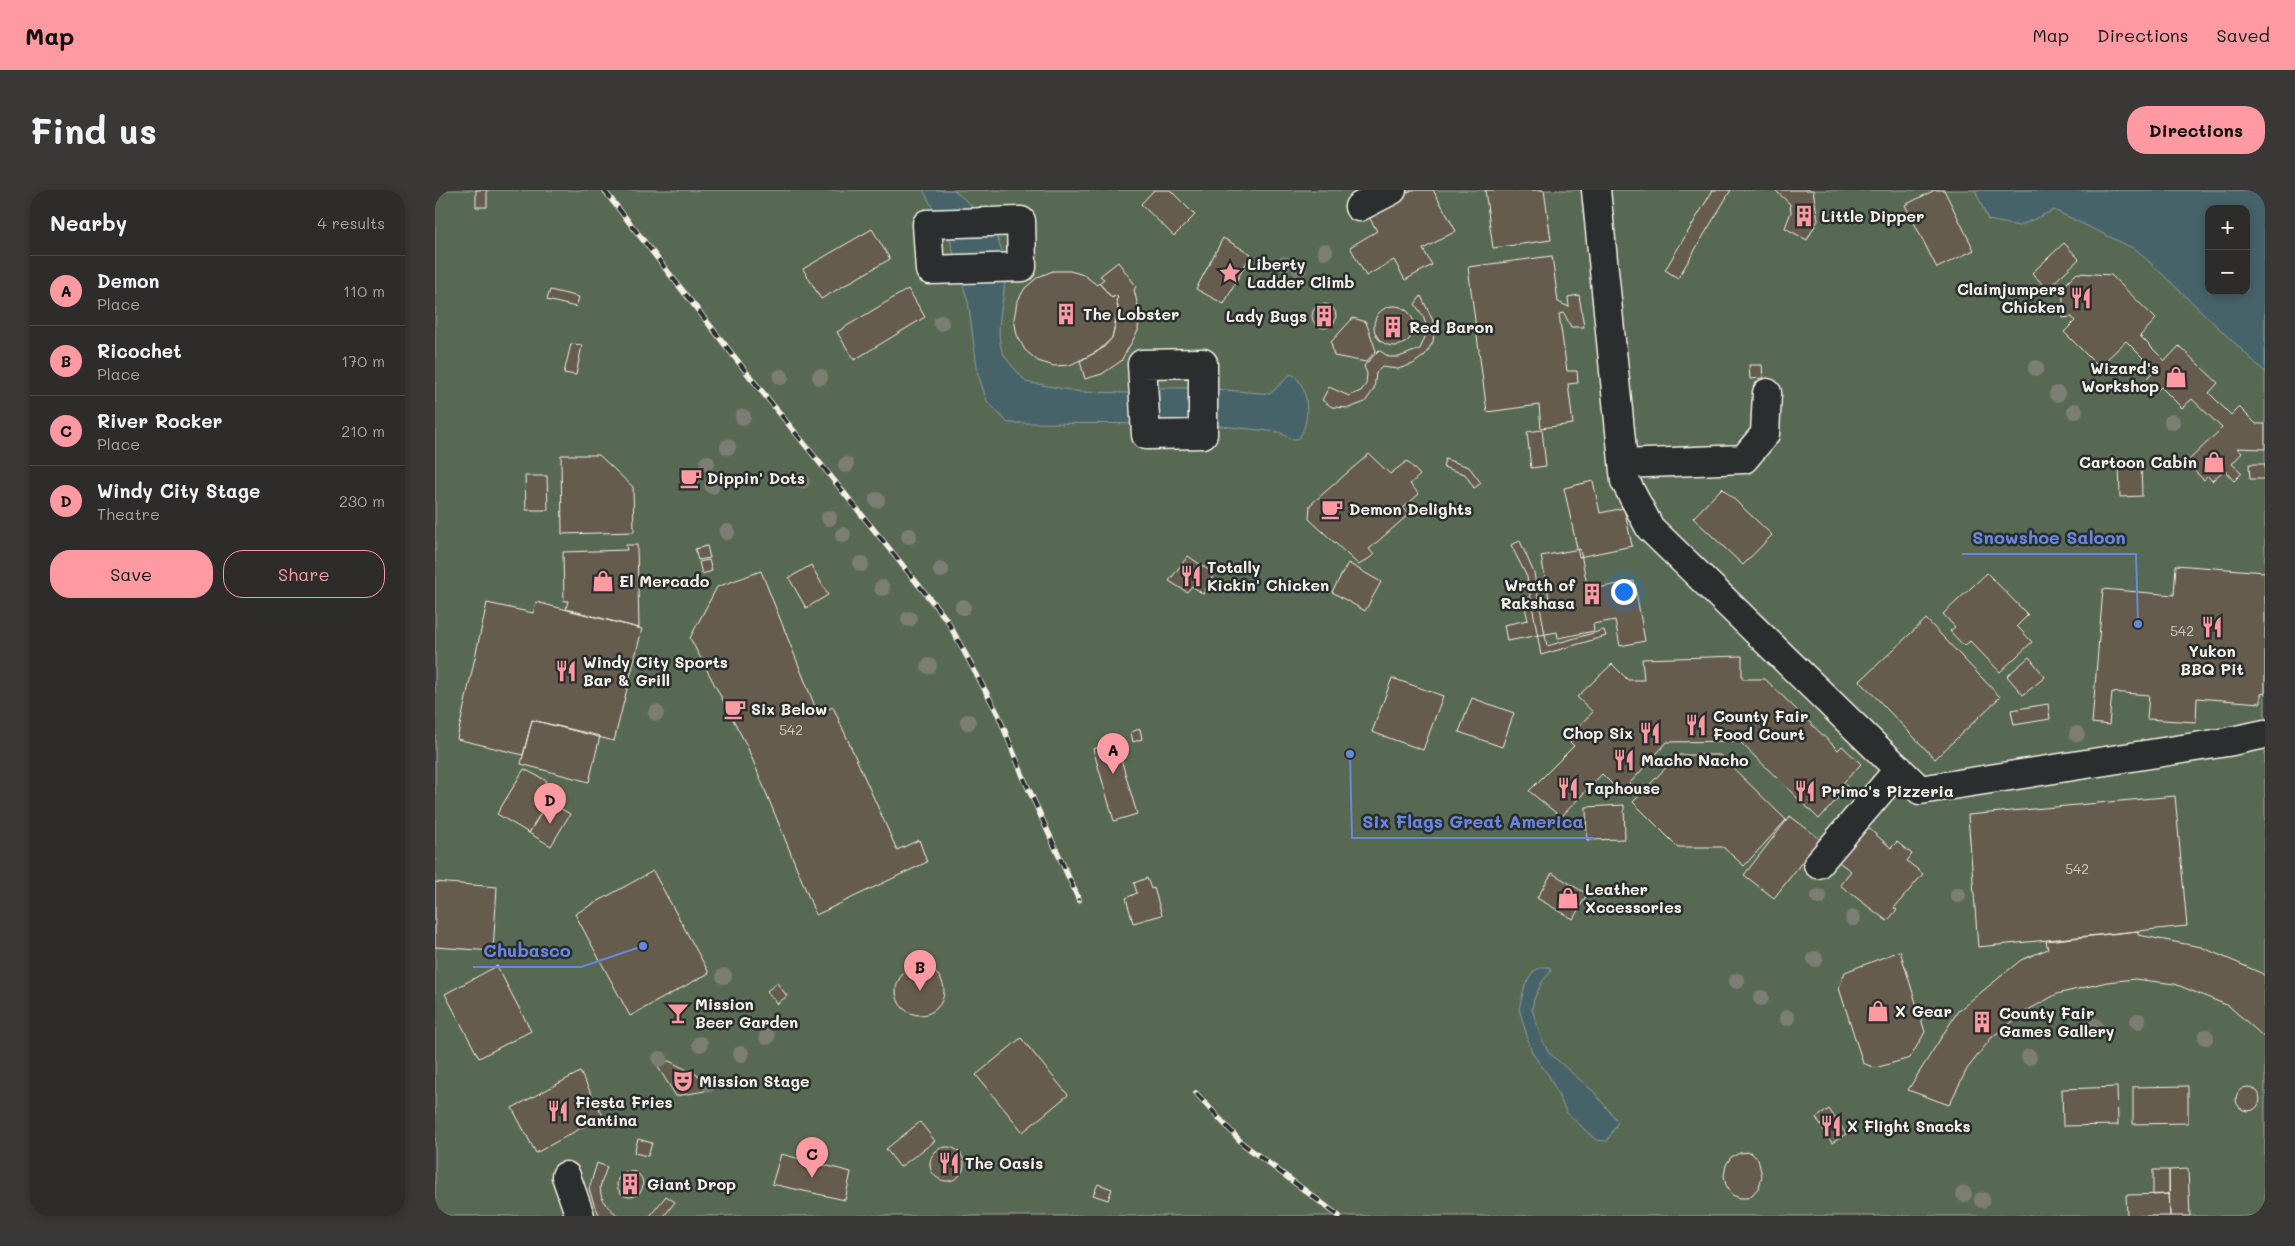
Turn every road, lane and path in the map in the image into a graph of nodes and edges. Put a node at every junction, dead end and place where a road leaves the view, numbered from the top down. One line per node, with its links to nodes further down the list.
1 (1392, 190): 3 (lane)
2 (1596, 190): 5 (lane)
3 (1359, 207)
4 (1767, 393): 5 (lane)
5 (1623, 464): 7 (lane)
6 (2265, 734): 7 (lane)
7 (1899, 769): 8 (lane)
8 (1817, 864)
9 (566, 1176): 10 (lane)
10 (580, 1216)

